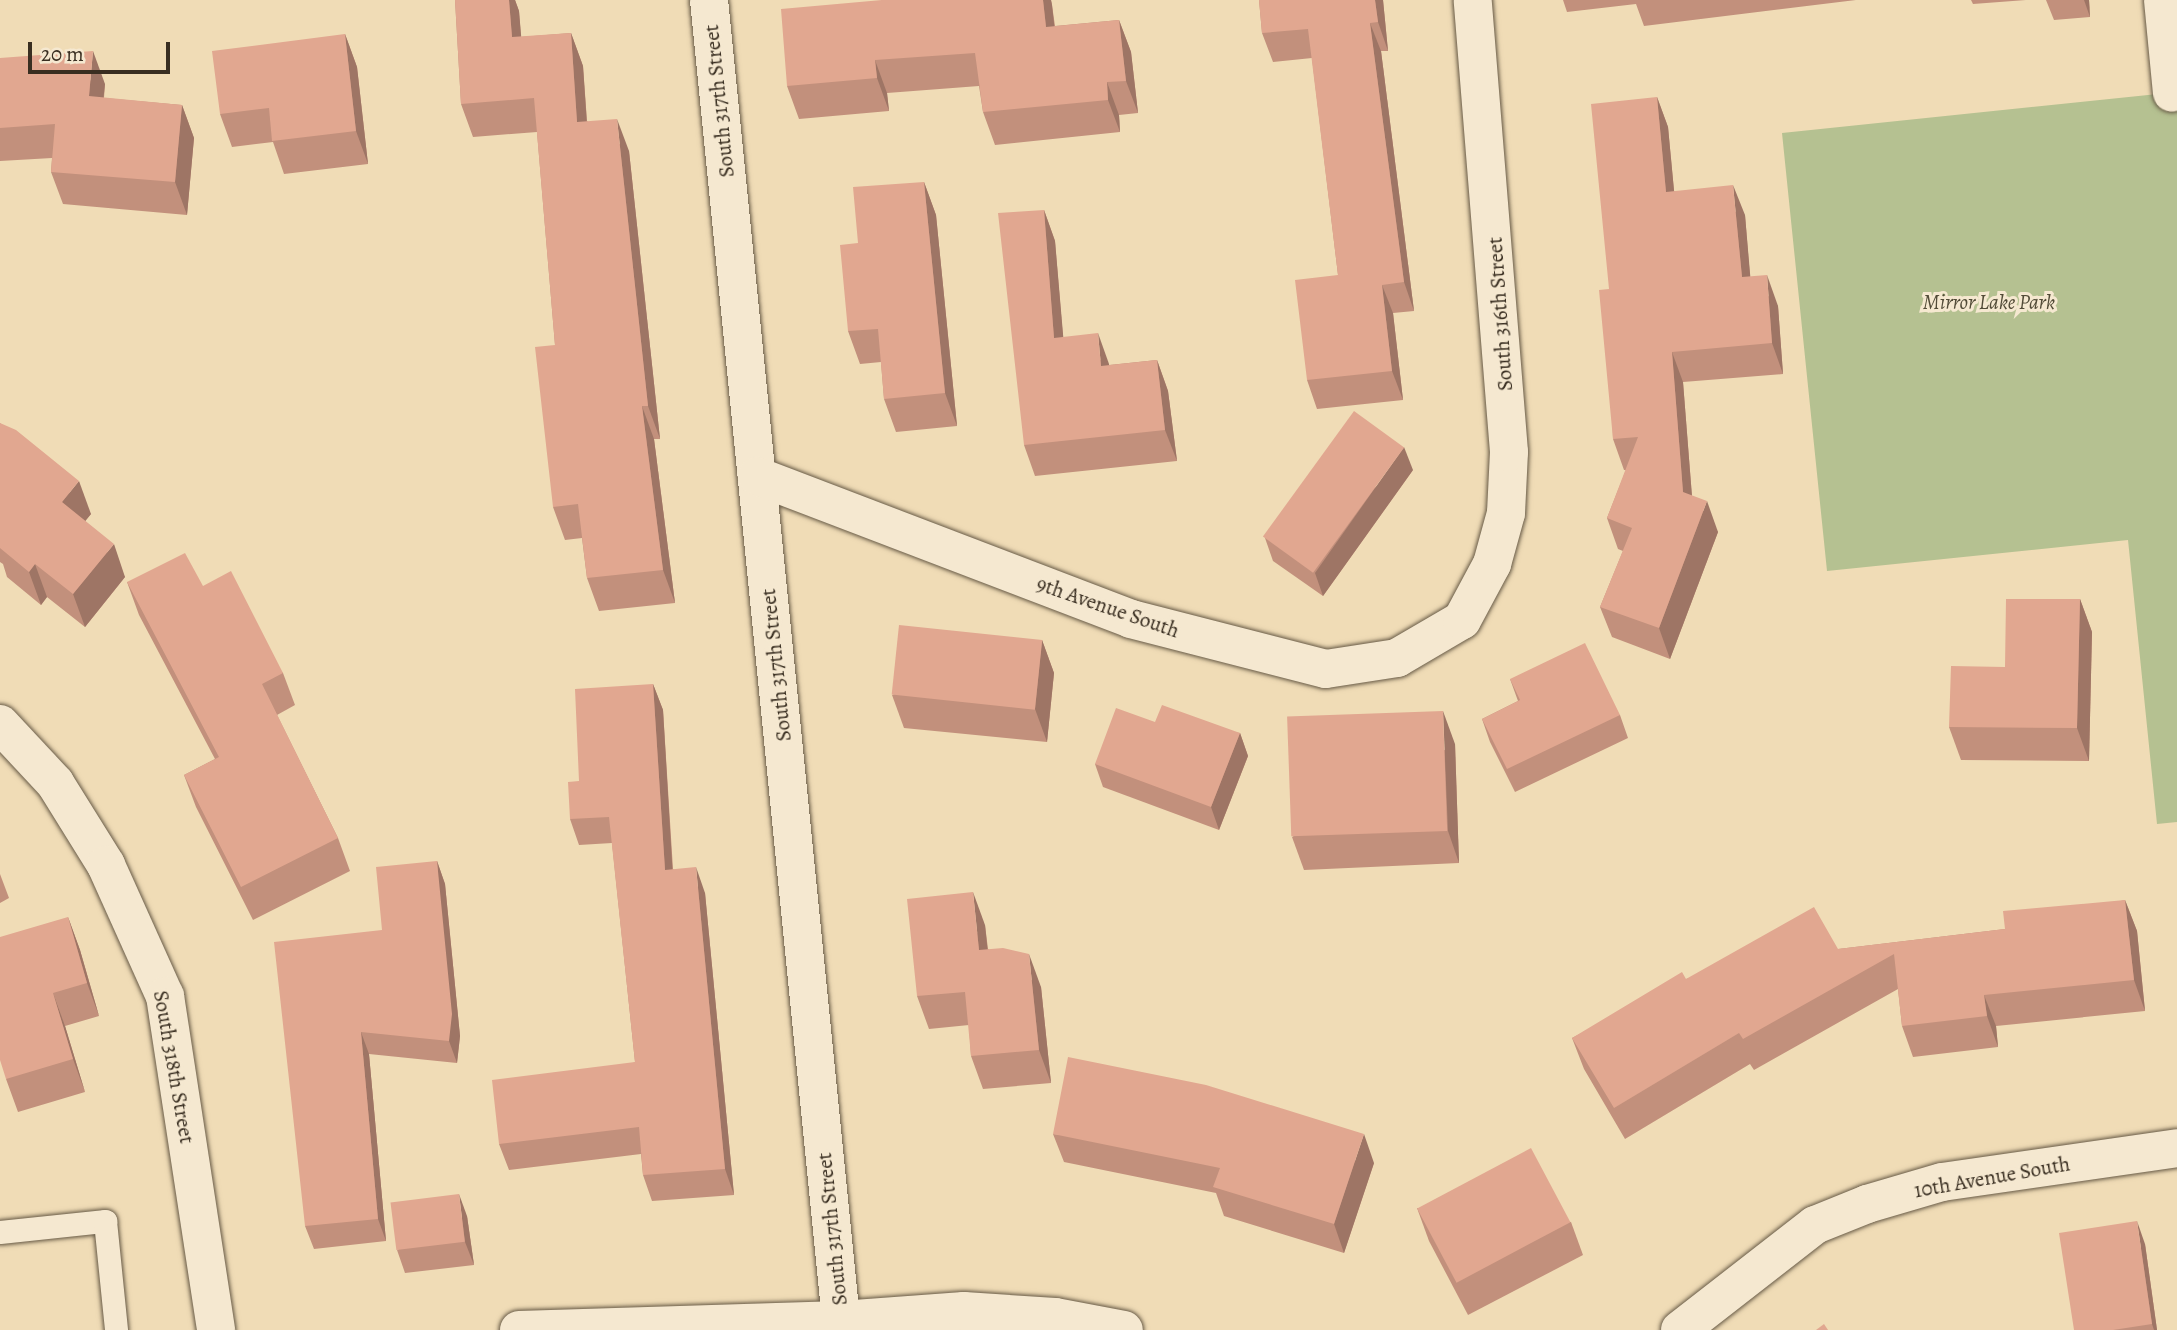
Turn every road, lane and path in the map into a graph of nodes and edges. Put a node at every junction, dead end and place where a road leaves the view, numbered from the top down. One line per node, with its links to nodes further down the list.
1 (709, 0): 5 (street, South 317th Street)
2 (1473, 0): 6 (street, South 316th Street)
3 (2163, 0): 4 (street)
4 (2172, 93)
5 (757, 476): 6 (street, 9th Avenue South); 10 (street, South 317th Street)
6 (1462, 620)
7 (0, 724): 12 (street, South 318th Street)
8 (2177, 1149): 15 (street, 10th Avenue South)
9 (0, 1232): 11 (lane)
10 (842, 1325): 13 (street); 14 (street)
11 (116, 1330)
12 (216, 1330)
13 (519, 1330)
14 (1124, 1330)
15 (1680, 1330)

